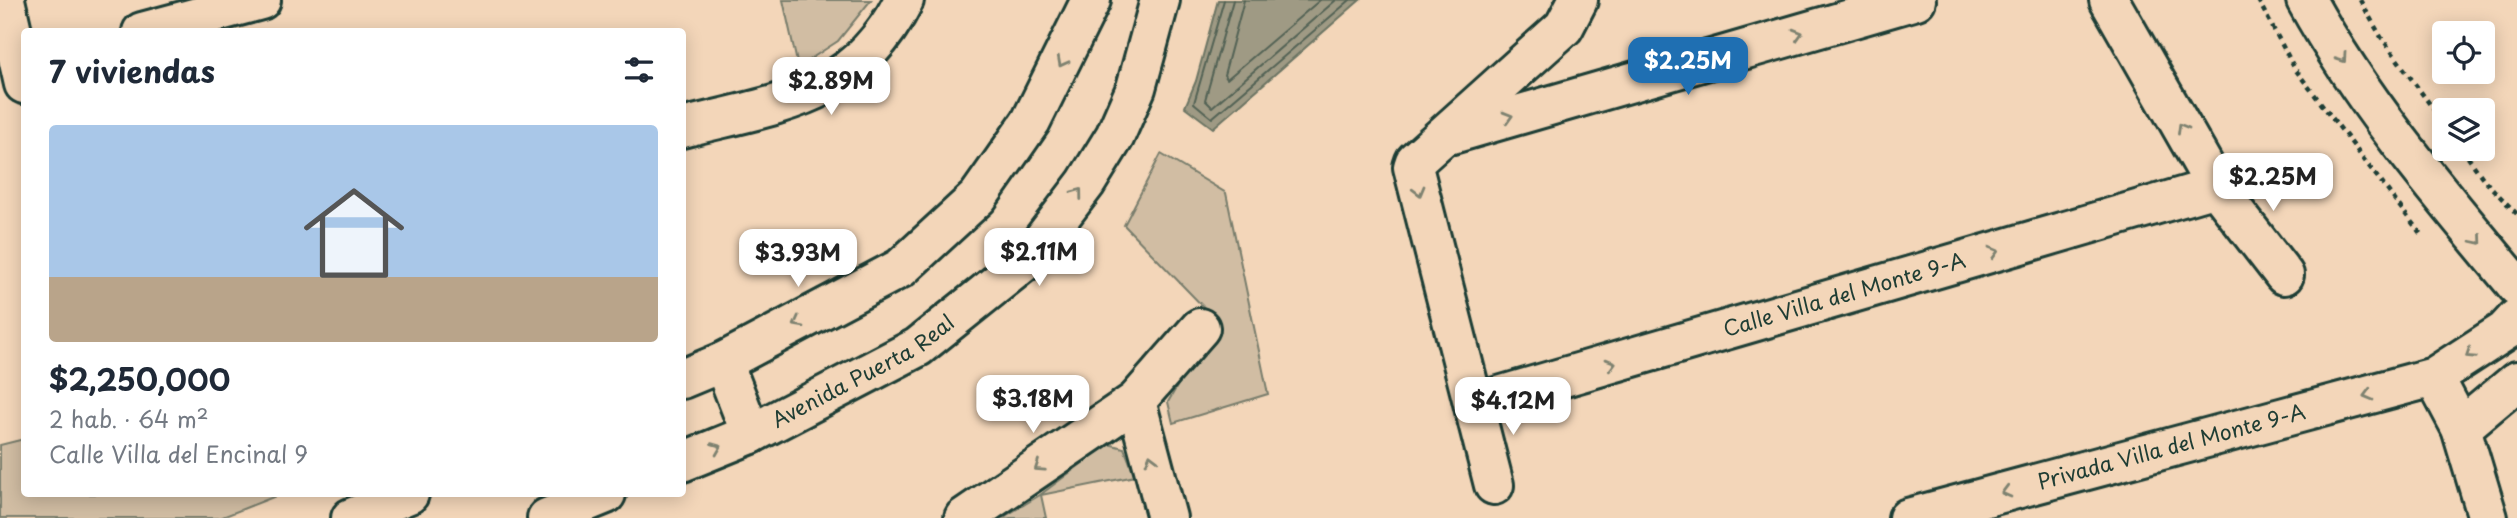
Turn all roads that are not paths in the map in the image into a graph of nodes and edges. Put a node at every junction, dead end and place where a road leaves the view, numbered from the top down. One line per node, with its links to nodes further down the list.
1 (5, 0): 11 (street)
2 (261, 0): 10 (street)
3 (904, 0): 12 (street)
4 (1091, 0): 19 (street, one-way to 19)
5 (1160, 0): 26 (street, Avenida Puerta Real, one-way to 5)
6 (1578, 0): 13 (street)
7 (1916, 0): 13 (street, one-way to 7)
8 (2109, 0): 14 (street, one-way to 8)
9 (2306, 0): 16 (street, one-way to 16)
10 (157, 28)
11 (21, 62)
12 (686, 127)
13 (1443, 136): 24 (street, one-way to 24)
14 (2216, 187): 15 (street); 24 (street, Calle Villa del Monte 9-A, one-way to 14)
15 (2284, 275)
16 (2517, 286)
17 (2511, 325): 21 (street, Privada Villa del Monte 9-A, one-way to 21)
18 (1200, 328): 23 (street)
19 (723, 362): 20 (street); 26 (street)
20 (686, 377)
21 (2434, 377): 25 (street); 35 (street, Privada Villa del Monte 9-A, one-way to 35)
22 (2517, 381): 25 (street)
23 (1136, 401): 33 (street, one-way to 33); 34 (street, one-way to 23)
24 (1475, 404): 28 (street)
25 (2462, 428): 36 (street)
26 (751, 434): 27 (street, Avenida Puerta Real, one-way to 26)
27 (686, 460)
28 (1494, 485)
29 (402, 497): 31 (street)
30 (599, 497): 32 (street)
31 (351, 518)
32 (547, 518)
33 (964, 518)
34 (1167, 518)
35 (1908, 518)
36 (2488, 518)

